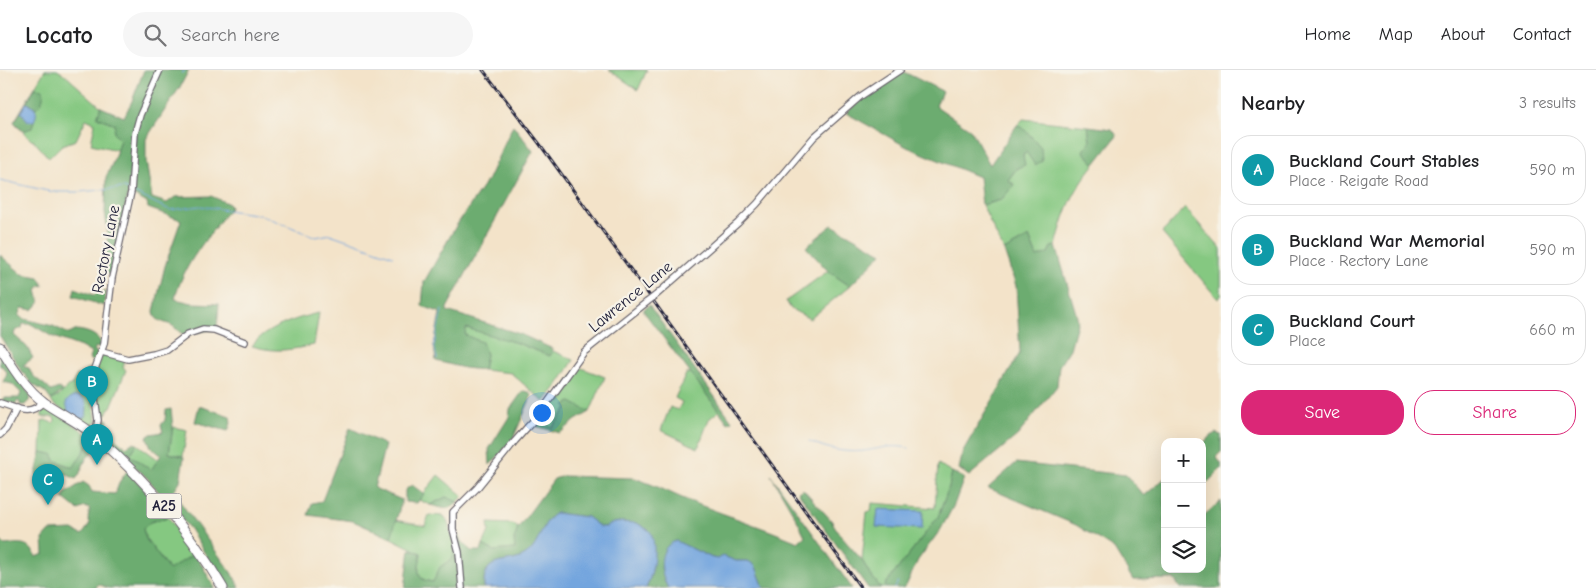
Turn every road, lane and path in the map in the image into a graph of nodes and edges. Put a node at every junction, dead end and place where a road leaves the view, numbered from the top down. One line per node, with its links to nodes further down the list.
1 (160, 70): 5 (street, Rectory Lane)
2 (900, 70): 12 (street, Lawrence Lane, bridge)
3 (246, 342): 5 (street)
4 (0, 347): 6 (main road, A25)
5 (102, 352): 9 (street, Rectory Lane)
6 (43, 402): 8 (street); 9 (main road, A25)
7 (0, 403): 8 (street)
8 (17, 408): 10 (street)
9 (93, 434): 11 (main road, A25)
10 (0, 435)
11 (223, 588)
12 (462, 588)

